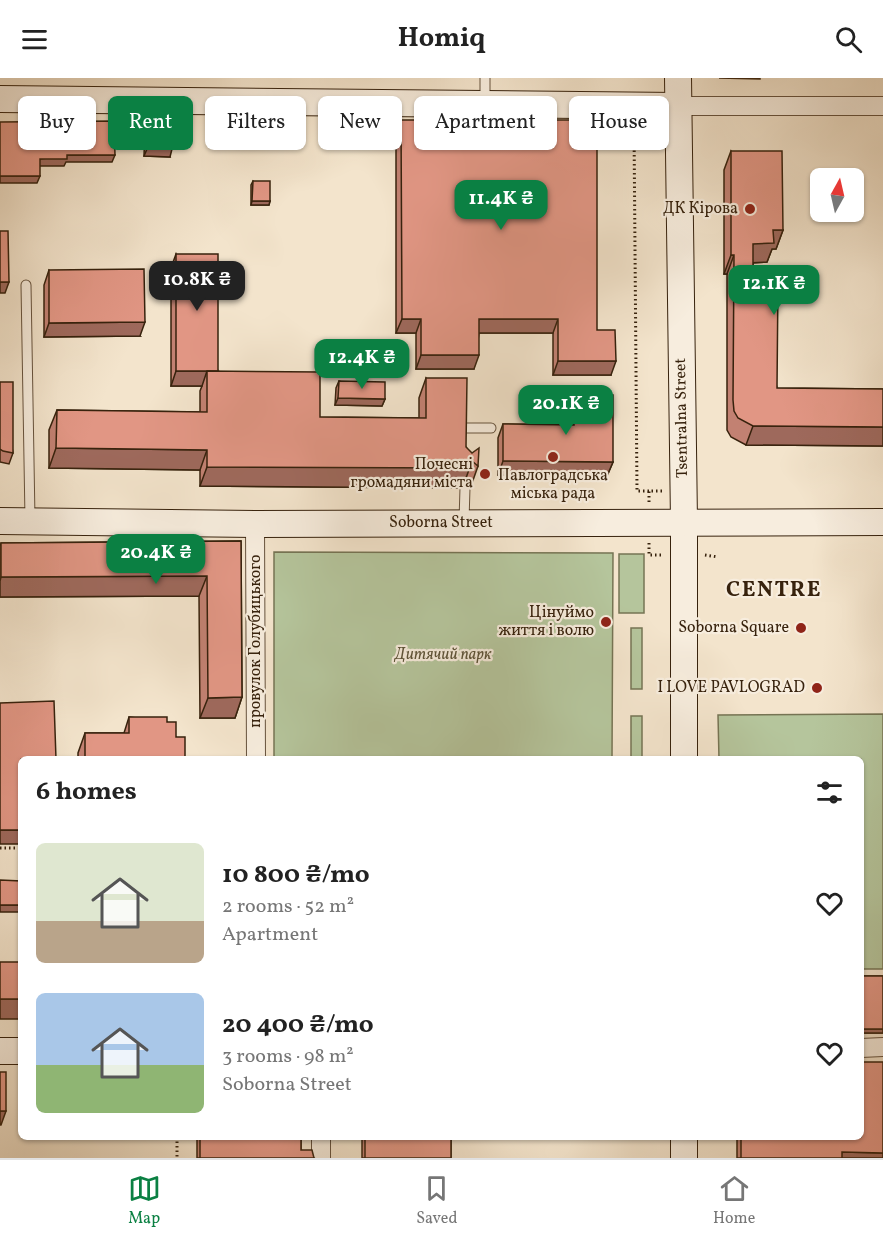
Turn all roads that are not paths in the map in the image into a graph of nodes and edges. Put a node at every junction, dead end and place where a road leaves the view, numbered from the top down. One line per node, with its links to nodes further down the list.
1 (485, 78): 3 (lane)
2 (678, 78): 7 (street, Tsentralna Street)
3 (485, 96)
4 (0, 99): 5 (street)
5 (414, 103)
6 (557, 105): 7 (street)
7 (677, 106): 8 (street); 15 (street, Tsentralna Street)
8 (883, 106)
9 (26, 285): 14 (lane)
10 (466, 416): 11 (lane)
11 (491, 428)
12 (465, 488): 17 (lane)
13 (0, 521): 14 (street, Soborna Street)
14 (30, 521): 18 (street, Soborna Street)
15 (684, 522): 16 (street, Soborna Street); 17 (street, Soborna Street); 20 (street, Tsentralna Street)
16 (883, 522)
17 (464, 523): 18 (street, Soborna Street)
18 (255, 524): 19 (street, провулок Голубицького)
19 (256, 756)
20 (684, 756)
21 (883, 1047): 22 (street)
22 (864, 1048)
23 (0, 1051): 24 (street)
24 (18, 1051)
25 (321, 1140): 27 (street)
26 (684, 1140): 28 (street)
27 (321, 1158)
28 (684, 1158)

